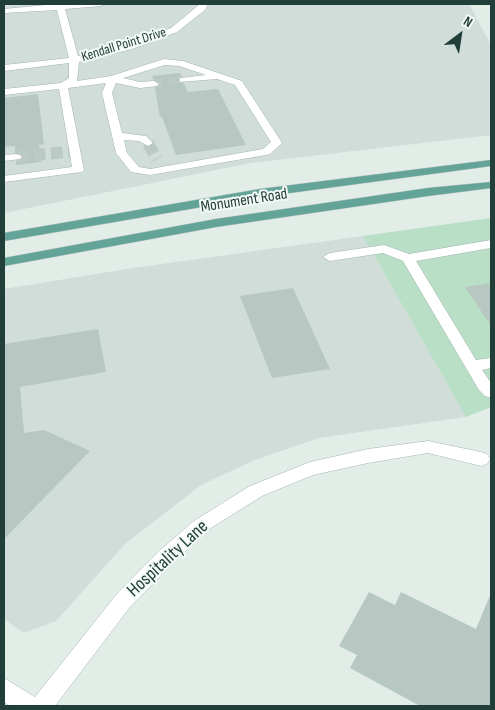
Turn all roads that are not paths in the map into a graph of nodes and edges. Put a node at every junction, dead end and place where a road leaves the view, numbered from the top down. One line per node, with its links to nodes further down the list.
1 (101, 4): 3 (street)
2 (204, 4): 5 (street, Kendall Point Drive)
3 (61, 5): 4 (street); 5 (street)
4 (4, 11)
5 (74, 60): 6 (street, Kendall Point Drive); 11 (street)
6 (4, 68)
7 (220, 77): 8 (street); 9 (street); 17 (street)
8 (112, 79): 10 (street); 11 (street); 13 (street)
9 (182, 80)
10 (154, 84)
11 (63, 86): 12 (street); 18 (street)
12 (4, 92)
13 (118, 136): 14 (street); 17 (street)
14 (148, 143)
15 (157, 159): 17 (street)
16 (491, 163): 20 (main road, Monument Road)
17 (161, 170)
18 (4, 179)
19 (491, 185): 24 (main road, Monument Road)
20 (4, 237)
21 (491, 244): 23 (street)
22 (330, 257): 23 (street)
23 (408, 258): 26 (street)
24 (4, 262)
25 (491, 362): 26 (street)
26 (472, 366): 27 (street)
27 (491, 392)
28 (481, 459): 31 (street, Hospitality Lane)
29 (4, 689): 30 (street)
30 (29, 706)
31 (42, 706)

